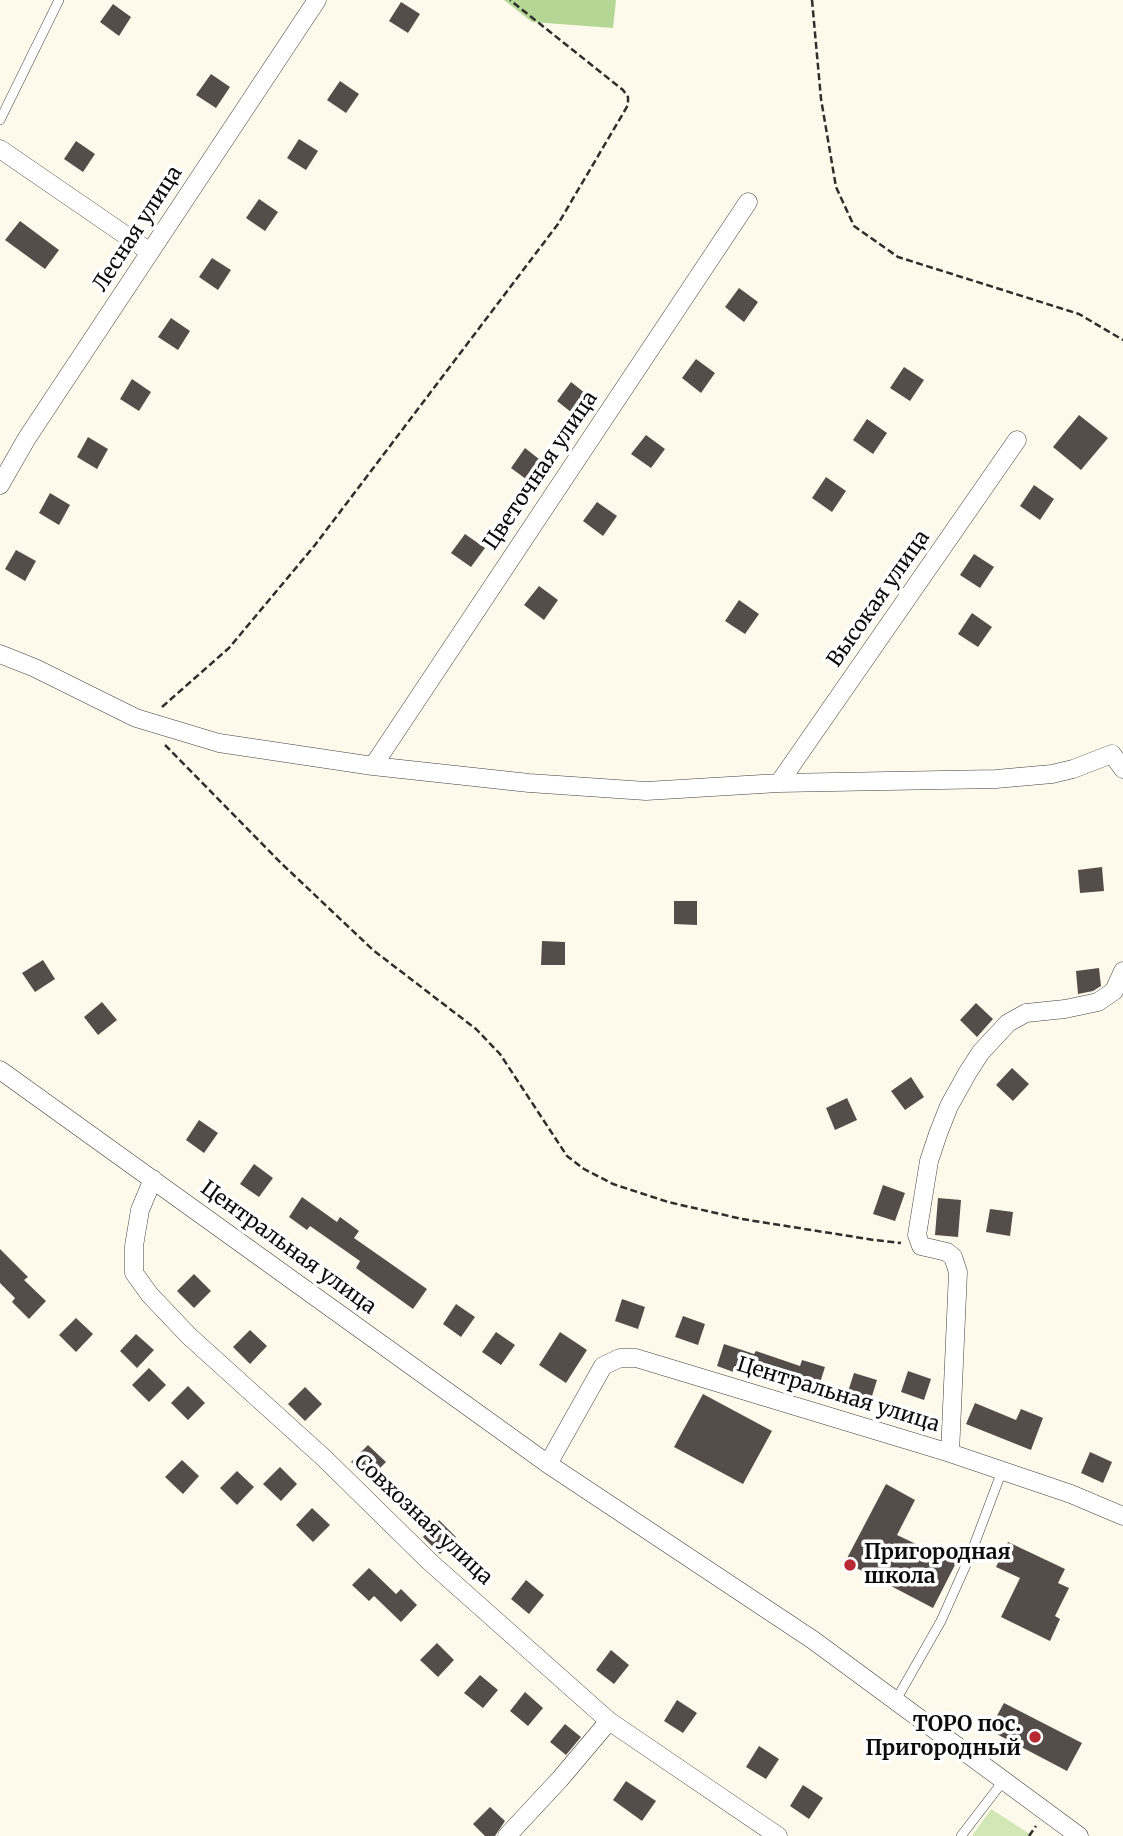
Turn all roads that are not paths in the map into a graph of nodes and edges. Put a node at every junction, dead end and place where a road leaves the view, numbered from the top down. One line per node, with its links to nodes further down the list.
1 (59, 0): 3 (lane)
2 (317, 0): 6 (street, Лесная улица)
3 (0, 120)
4 (0, 149): 6 (street)
5 (748, 202): 10 (street, Цветочная улица)
6 (150, 252): 8 (street, Лесная улица)
7 (1017, 440): 12 (street, Высокая улица)
8 (0, 485)
9 (0, 654): 10 (street)
10 (373, 766): 12 (street)
11 (1123, 769): 12 (street)
12 (779, 783)
13 (1123, 971): 16 (street)
14 (0, 1070): 15 (street, Центральная улица)
15 (153, 1179): 17 (street, Центральная улица); 21 (street, Совхозная улица)
16 (950, 1453): 17 (street, Центральная улица); 18 (street, Центральная улица)
17 (548, 1464): 20 (street, Центральная улица)
18 (1002, 1471): 19 (street, Центральная улица); 20 (lane)
19 (1123, 1516)
20 (896, 1700): 22 (street, Центральная улица)
21 (610, 1721): 23 (street); 24 (street, Совхозная улица)
22 (1004, 1780): 25 (lane); 26 (street, Центральная улица)
23 (507, 1836)
24 (778, 1836)
25 (961, 1836)
26 (1079, 1836)

